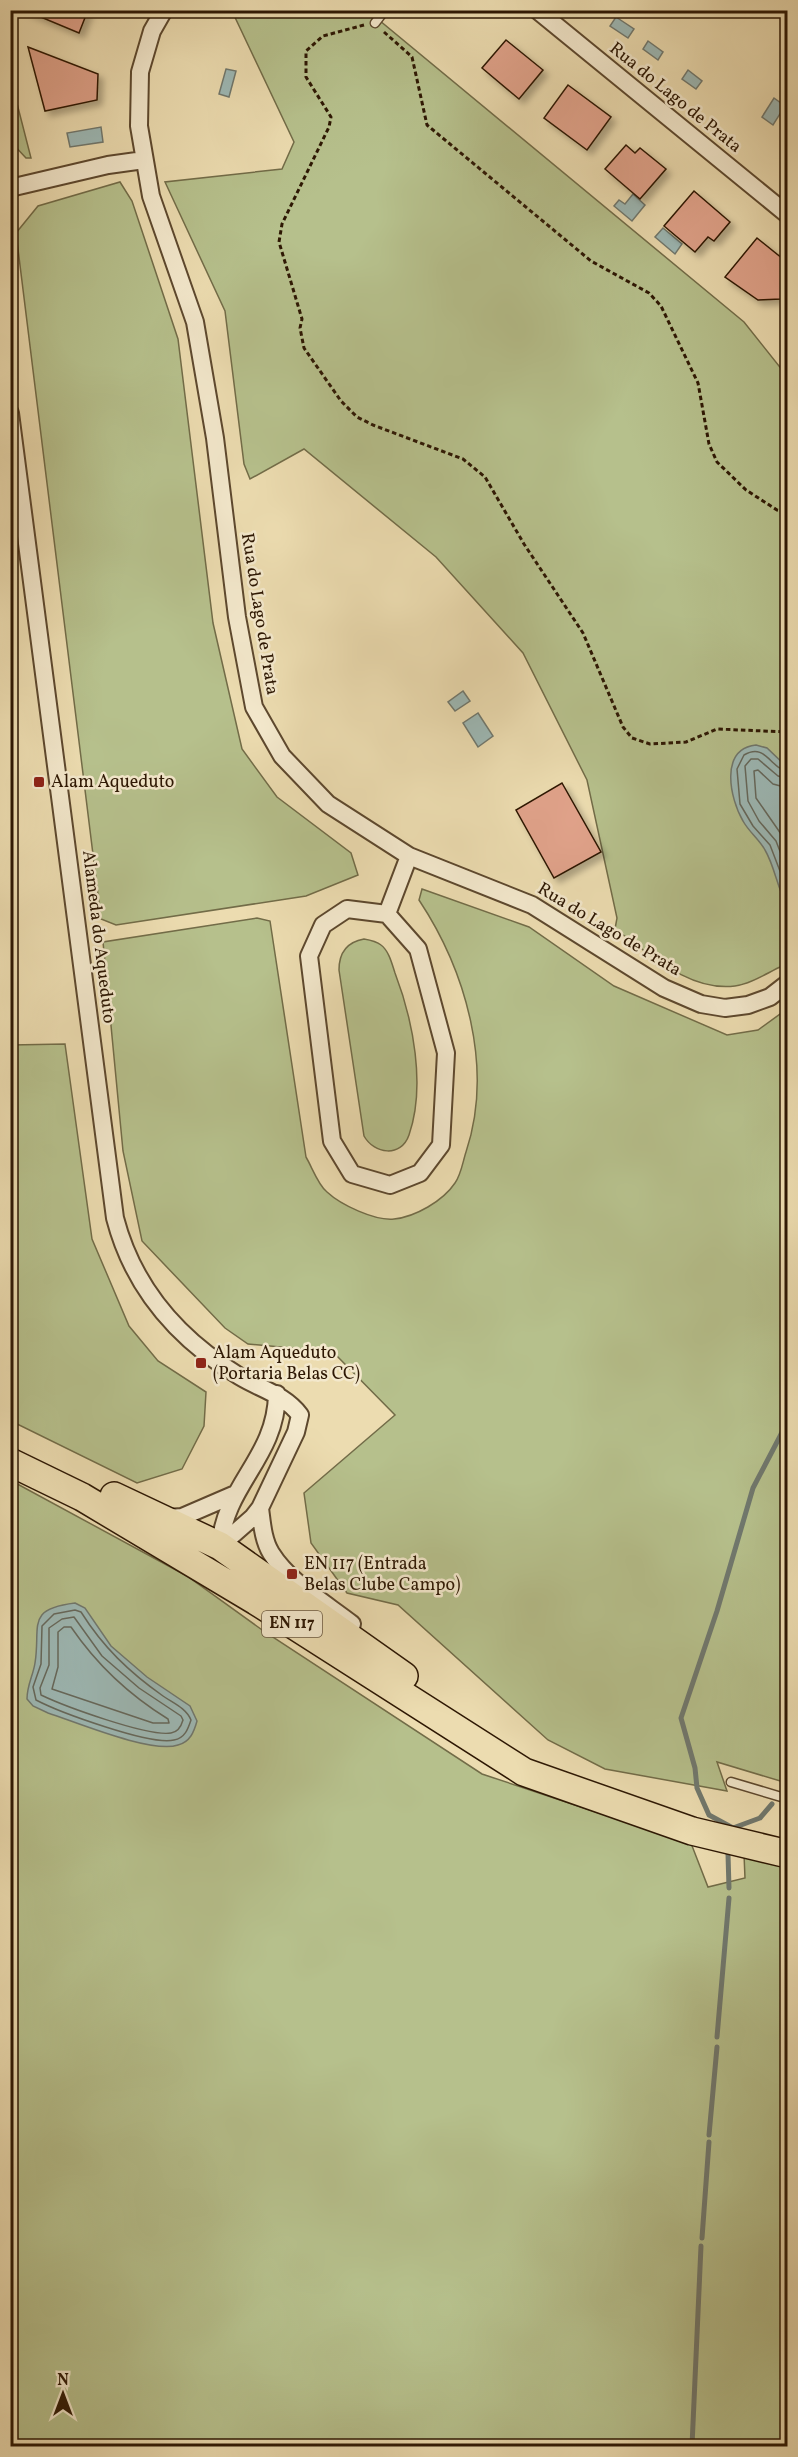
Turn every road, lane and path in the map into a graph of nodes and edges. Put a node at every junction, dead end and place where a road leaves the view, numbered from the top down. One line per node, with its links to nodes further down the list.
1 (164, 10): 5 (street, Rua do Lago de Prata)
2 (385, 10): 4 (lane)
3 (537, 10): 7 (street, Rua do Lago de Prata)
4 (375, 23): 9 (path); 10 (path)
5 (144, 160): 6 (street); 11 (street, Rua do Lago de Prata)
6 (10, 188)
7 (788, 215)
8 (10, 413): 14 (street, Alameda do Aqueduto)
9 (788, 512)
10 (788, 732)
11 (409, 856): 12 (street); 13 (street, Rua do Lago de Prata)
12 (387, 914): 12 (street)
13 (788, 983)
14 (277, 1395): 17 (street); 19 (street, Alameda do Aqueduto)
15 (10, 1446): 20 (main road, EN 117)
16 (10, 1462): 18 (main road, EN 117)
17 (233, 1496): 20 (street); 21 (street)
18 (82, 1497): 21 (main road); 22 (main road, EN 117)
19 (260, 1508): 21 (street, Alameda do Aqueduto); 23 (street)
20 (162, 1519): 21 (main road, EN 117)
21 (220, 1546): 22 (main road); 23 (main road, EN 117)
22 (239, 1591): 25 (main road, EN 117)
23 (407, 1678): 25 (main road, EN 117)
24 (731, 1782): 26 (lane)
25 (571, 1790): 27 (main road, EN 117)
26 (788, 1799)
27 (788, 1854)

